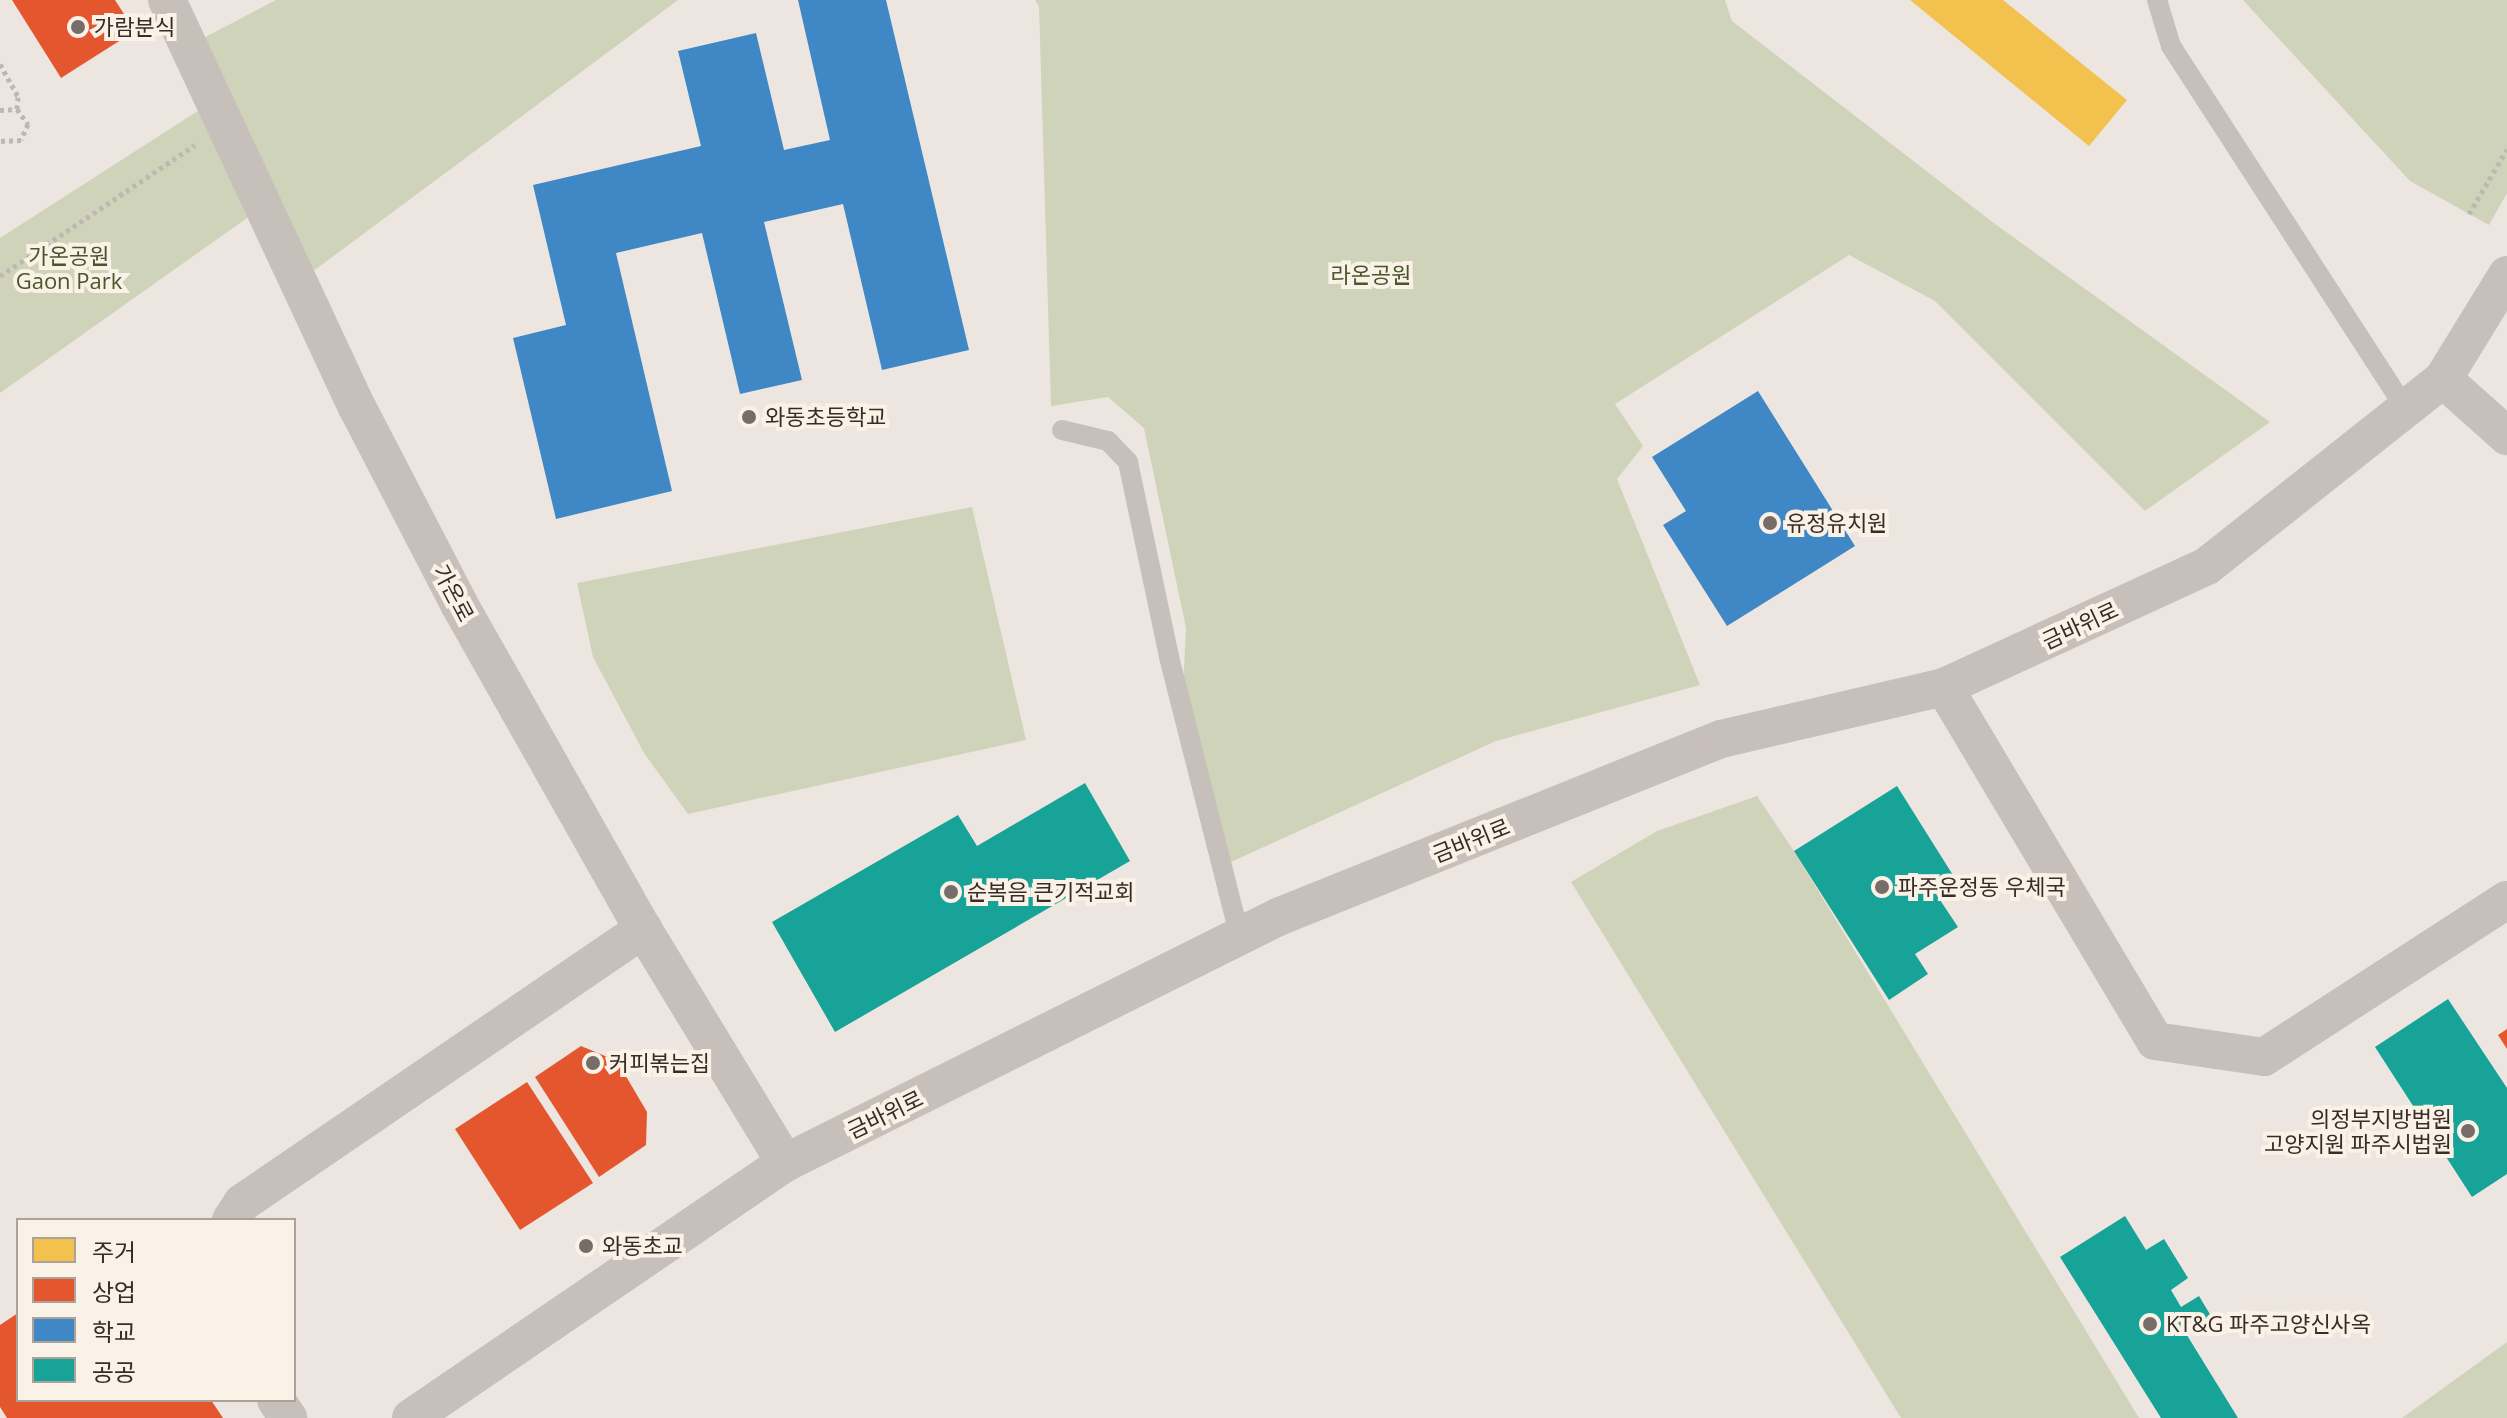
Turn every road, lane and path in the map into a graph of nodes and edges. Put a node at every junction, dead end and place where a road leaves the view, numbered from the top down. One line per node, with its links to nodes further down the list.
1 (167, 0): 18 (street, 가온로)
2 (2157, 0): 13 (lane)
3 (0, 64): 4 (path)
4 (17, 109): 5 (path); 7 (path)
5 (0, 110)
6 (203, 140): 11 (path)
7 (0, 141)
8 (2507, 149): 9 (path)
9 (2469, 214)
10 (2507, 275): 12 (street, 금바위로)
11 (0, 276)
12 (2443, 379): 13 (street, 금바위로); 15 (street)
13 (2406, 409): 16 (street, 금바위로)
14 (1062, 430): 19 (lane)
15 (2507, 436)
16 (1944, 687): 17 (street); 19 (street, 금바위로)
17 (2507, 900)
18 (643, 929): 20 (street, 가온로); 21 (street)
19 (1240, 937): 20 (street, 금바위로)
20 (785, 1163): 22 (street, 금바위로)
21 (232, 1218)
22 (411, 1418)

